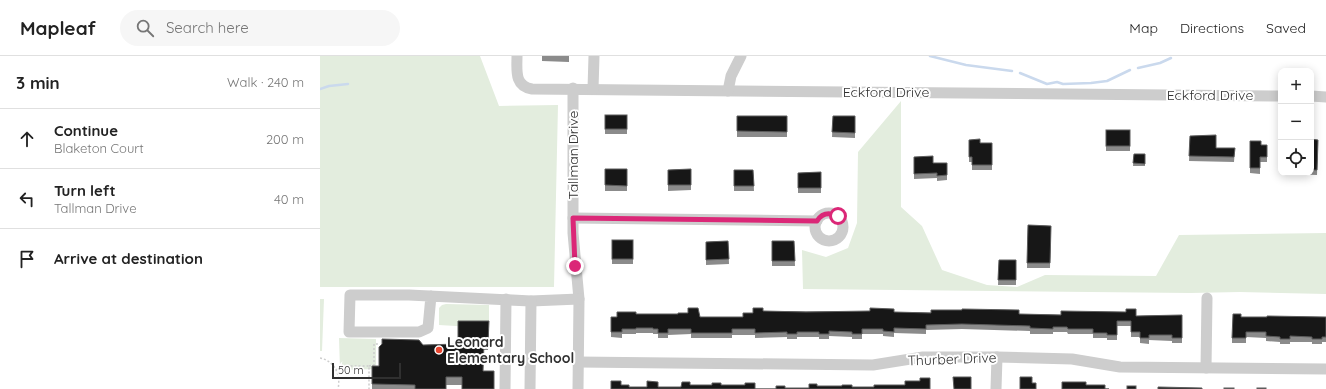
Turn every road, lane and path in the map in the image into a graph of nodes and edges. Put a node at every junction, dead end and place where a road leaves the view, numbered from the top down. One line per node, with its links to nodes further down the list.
1 (517, 56): 4 (street, Eckford Drive)
2 (594, 56): 5 (street)
3 (742, 56): 6 (street)
4 (573, 88): 5 (street, Eckford Drive); 10 (street, Tallman Drive)
5 (593, 88): 6 (street, Eckford Drive)
6 (728, 91): 7 (street, Eckford Drive)
7 (1278, 96)
8 (1314, 96): 9 (street)
9 (1326, 96)
10 (573, 218): 11 (street); 15 (street, Tallman Drive)
11 (817, 221)
12 (431, 296): 14 (street); 17 (street); 17 (street)
13 (1207, 298): 22 (street)
14 (506, 299): 16 (street); 27 (street)
15 (579, 299): 16 (street); 20 (street, Tallman Drive)
16 (531, 301): 28 (street)
17 (378, 332): 21 (path)
18 (997, 357): 20 (street, Thurber Drive); 22 (street, Thurber Drive); 30 (street)
19 (320, 358): 23 (path)
20 (578, 362): 29 (street, Tallman Drive)
21 (369, 366): 23 (path); 26 (path)
22 (1206, 368): 24 (street, Thurber Drive)
23 (336, 370): 25 (path)
24 (1326, 370)
25 (338, 389)
26 (369, 389)
27 (505, 389)
28 (530, 389)
29 (578, 389)
30 (996, 389)

